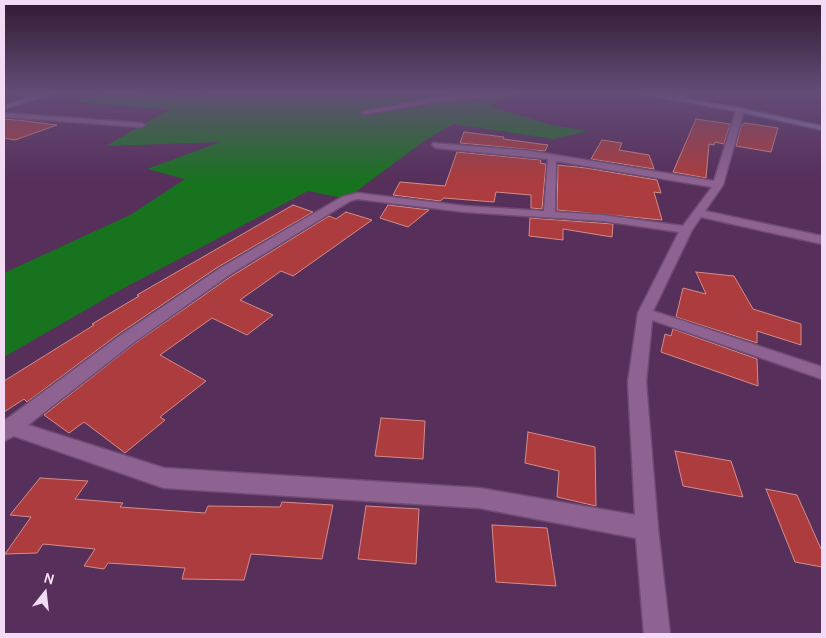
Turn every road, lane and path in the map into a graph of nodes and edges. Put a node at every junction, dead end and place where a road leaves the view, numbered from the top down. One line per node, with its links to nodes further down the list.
1 (96, 122): 4 (street)
2 (737, 122): 8 (street)
3 (794, 122): 5 (street)
4 (140, 125)
5 (822, 128)
6 (436, 145): 7 (street)
7 (552, 159): 8 (street); 10 (street)
8 (718, 186): 9 (street)
9 (700, 213): 11 (street); 12 (street)
10 (549, 216): 11 (street); 15 (street)
11 (686, 230): 13 (street)
12 (822, 240)
13 (645, 313): 14 (street); 16 (street)
14 (822, 373)
15 (7, 430): 16 (street)
16 (647, 529): 17 (street)
17 (657, 634)

